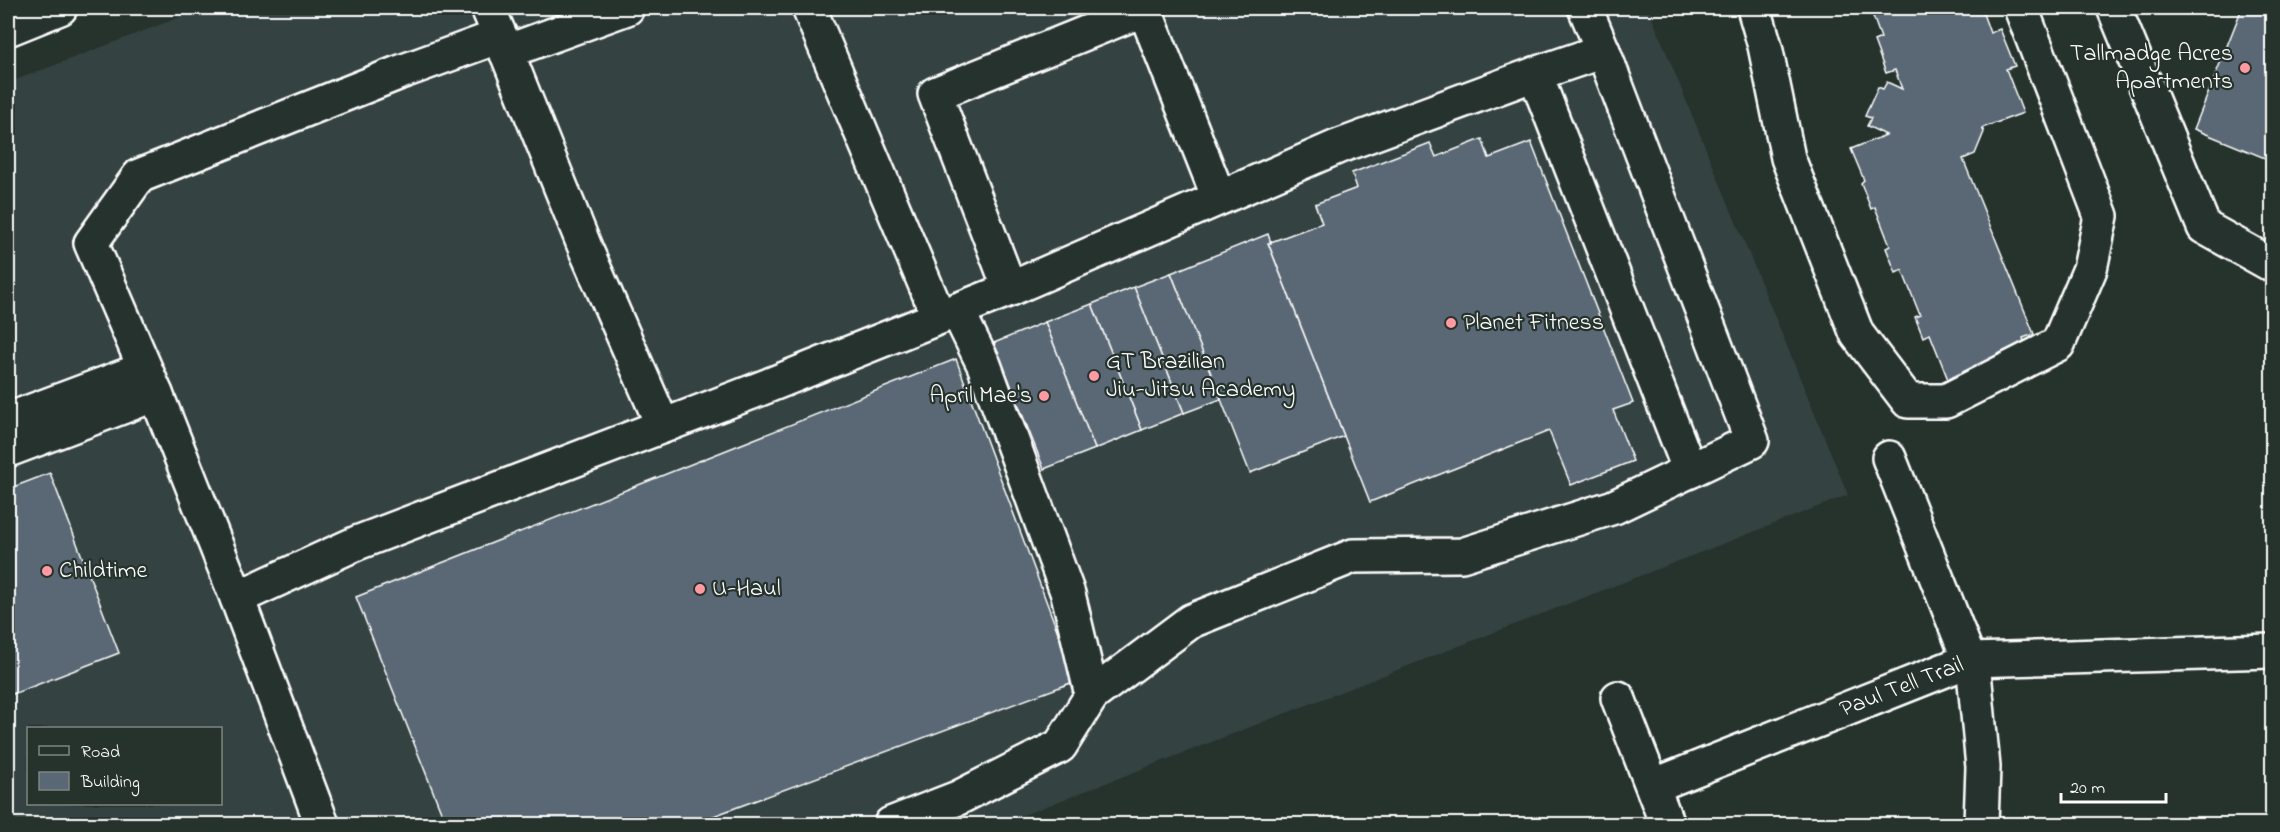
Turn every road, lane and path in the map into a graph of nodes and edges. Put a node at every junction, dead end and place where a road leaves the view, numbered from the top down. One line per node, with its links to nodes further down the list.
1 (627, 8): 10 (street)
2 (810, 8): 16 (street)
3 (1145, 8): 13 (street); 15 (street)
4 (1585, 8): 11 (street)
5 (1754, 8): 6 (street)
6 (2021, 8)
7 (2114, 8): 14 (street)
8 (52, 9): 9 (street)
9 (8, 29)
10 (498, 32): 17 (street); 19 (street)
11 (1603, 51): 12 (street); 22 (street)
12 (1535, 74): 13 (street); 22 (street)
13 (1219, 198): 15 (street)
14 (2272, 266)
15 (1010, 289): 16 (street)
16 (948, 313): 19 (street); 26 (street)
17 (150, 381): 18 (street); 20 (street); 23 (street)
18 (8, 420)
19 (663, 426): 23 (street)
20 (8, 450)
21 (1889, 458): 25 (street)
22 (1690, 471): 26 (street)
23 (237, 597): 29 (street)
24 (2272, 651): 25 (street, Paul Tell Trail)
25 (1970, 660): 28 (street, Paul Tell Trail); 32 (street)
26 (1092, 695): 30 (street)
27 (1618, 698): 28 (street)
28 (1653, 786): 31 (street)
29 (322, 825)
30 (891, 825)
31 (1667, 825)
32 (1981, 825)

